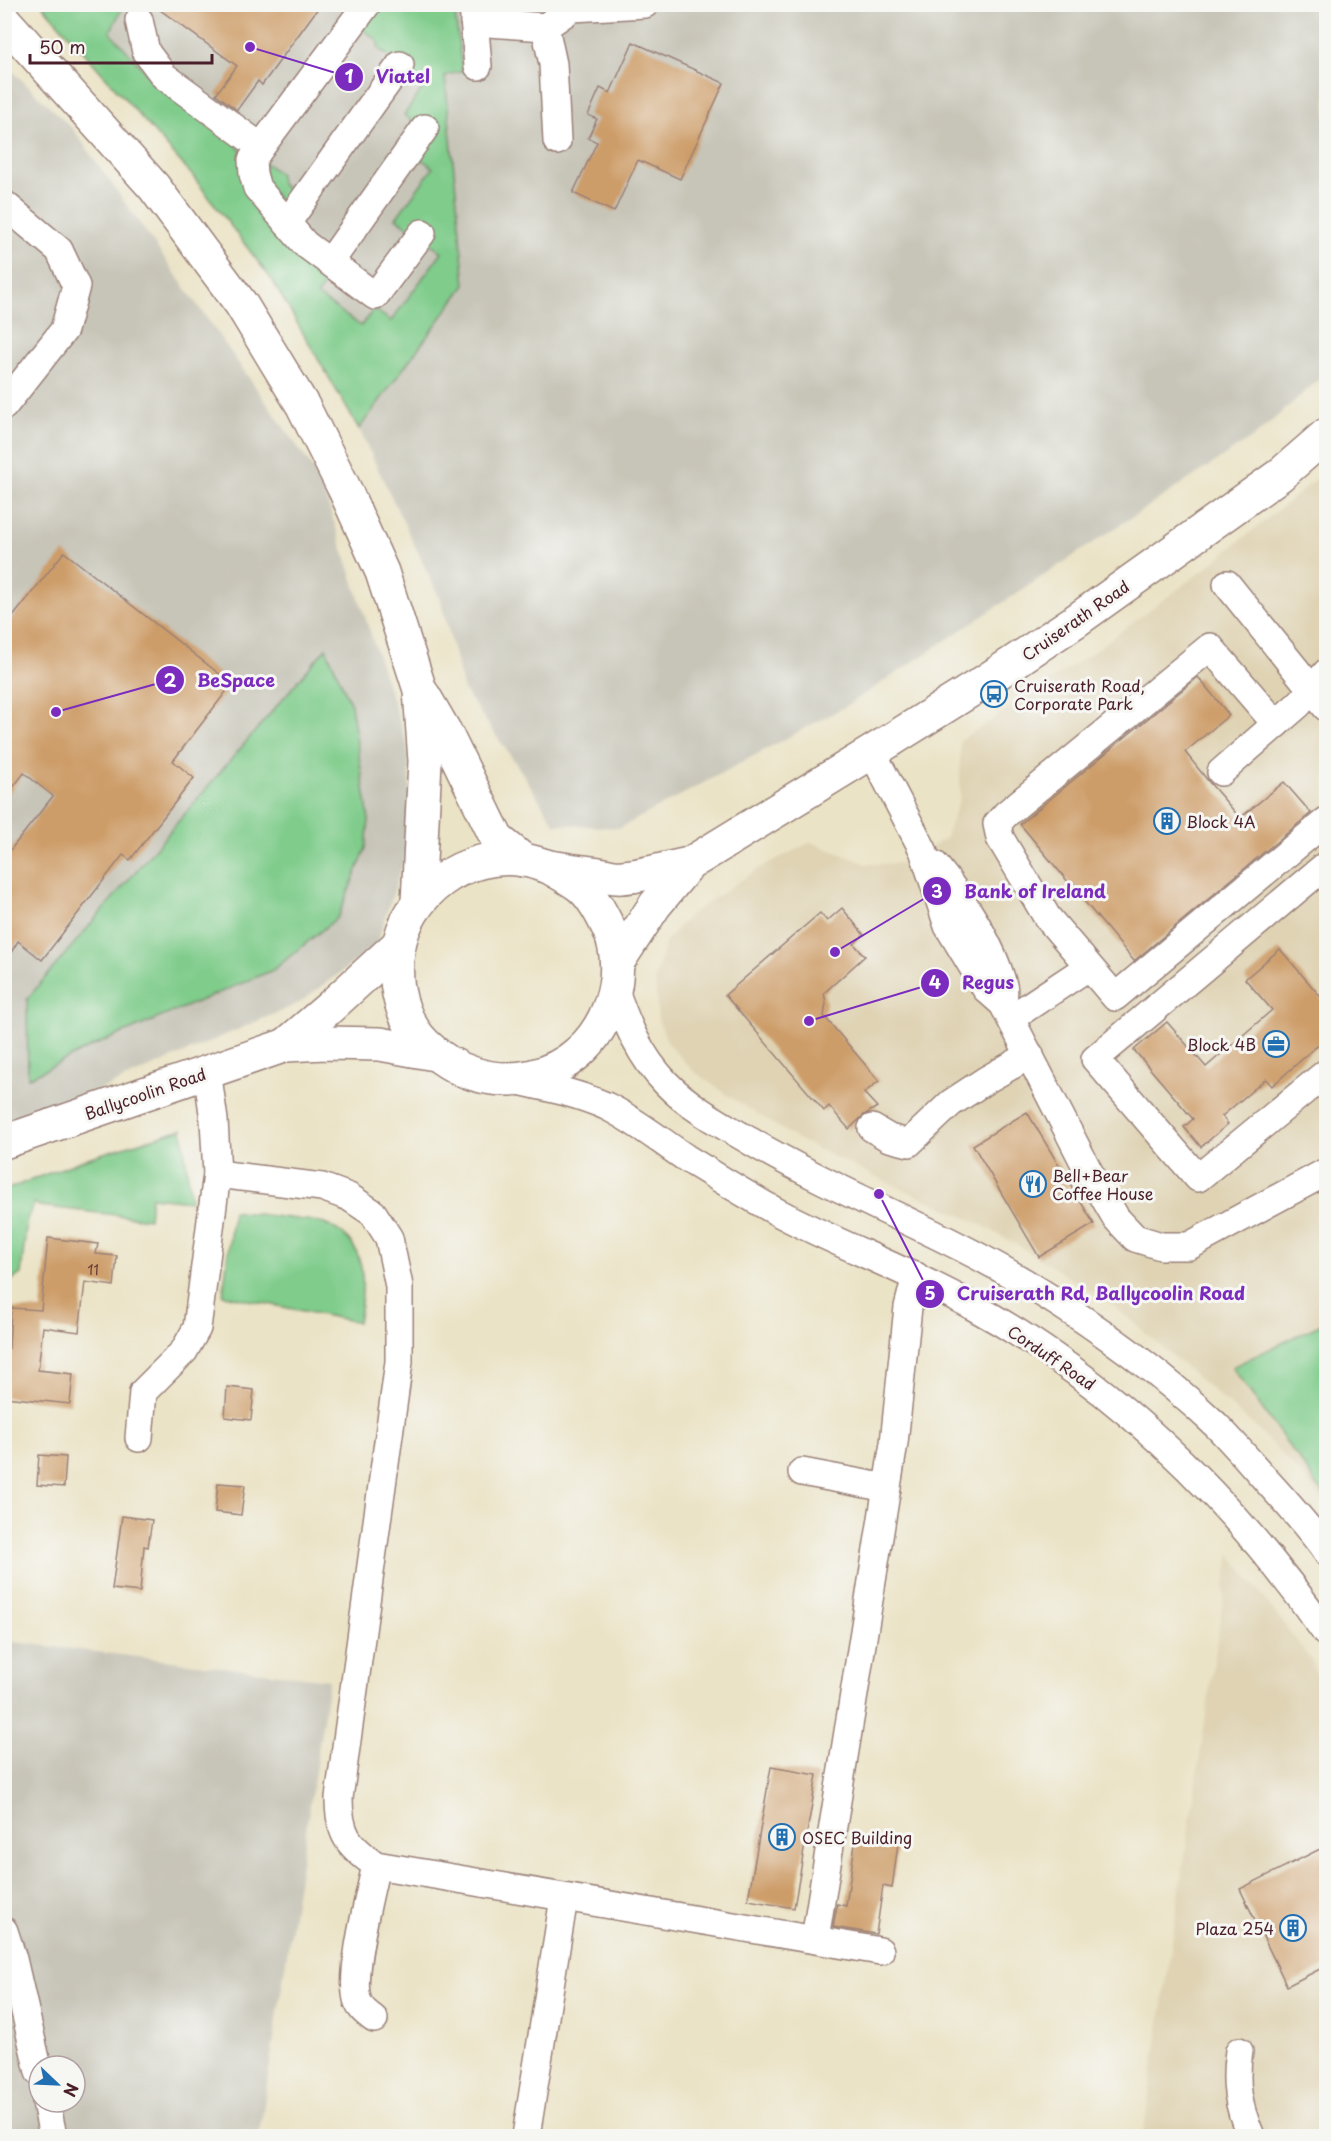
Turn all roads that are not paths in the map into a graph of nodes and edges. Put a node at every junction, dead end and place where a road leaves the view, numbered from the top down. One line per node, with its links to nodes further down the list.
1 (367, 4): 11 (street)
2 (645, 4): 6 (street)
3 (474, 13): 6 (street); 8 (street)
4 (4, 20): 19 (main road)
5 (139, 20): 11 (street)
6 (545, 27): 10 (street)
7 (400, 65): 13 (street)
8 (478, 66)
9 (425, 128): 15 (street)
10 (557, 141)
11 (261, 147): 13 (street)
12 (4, 204): 16 (street)
13 (287, 223): 15 (street)
14 (422, 233): 15 (street)
15 (330, 262)
16 (4, 406)
17 (1326, 435): 22 (main road, Cruiserath Road)
18 (1227, 584): 20 (street)
19 (420, 690): 25 (main road); 28 (main road)
20 (1321, 690): 21 (street)
21 (1276, 724): 23 (street); 30 (street)
22 (872, 752): 26 (main road, Cruiserath Road); 32 (street)
23 (1221, 772)
24 (1326, 821): 30 (street)
25 (536, 863): 26 (main road, Cruiserath Road); 28 (main road, Cruiserath Road); 31 (main road)
26 (688, 864): 31 (main road, Cruiserath Road)
27 (1326, 865): 37 (street)
28 (418, 903): 29 (main road)
29 (399, 944): 33 (main road, Ballycoolin Road); 34 (main road)
30 (1088, 967): 32 (street)
31 (616, 976): 38 (main road); 47 (street)
32 (1007, 1011): 35 (street)
33 (286, 1045): 34 (main road, Ballycoolin Road); 36 (main road, Ballycoolin Road)
34 (435, 1054): 38 (main road)
35 (1030, 1055): 39 (street); 41 (street)
36 (207, 1070): 40 (main road, Ballycoolin Road); 42 (street)
37 (1326, 1073)
38 (514, 1080): 43 (street, Corduff Road)
39 (872, 1128)
40 (4, 1142)
41 (1326, 1172)
42 (218, 1174): 44 (street); 49 (street)
43 (916, 1276): 46 (street); 48 (street, Corduff Road)
44 (139, 1438)
45 (802, 1472): 46 (street)
46 (887, 1488): 52 (street)
47 (1326, 1551)
48 (1326, 1634)
49 (376, 1865): 50 (street); 54 (street)
50 (564, 1898): 52 (street); 59 (street)
51 (4, 1931): 56 (street)
52 (815, 1939): 53 (street)
53 (880, 1951)
54 (374, 2019)
55 (1239, 2051): 60 (street)
56 (35, 2054)
57 (49, 2114): 58 (street)
58 (54, 2136)
59 (526, 2136)
60 (1251, 2136)

